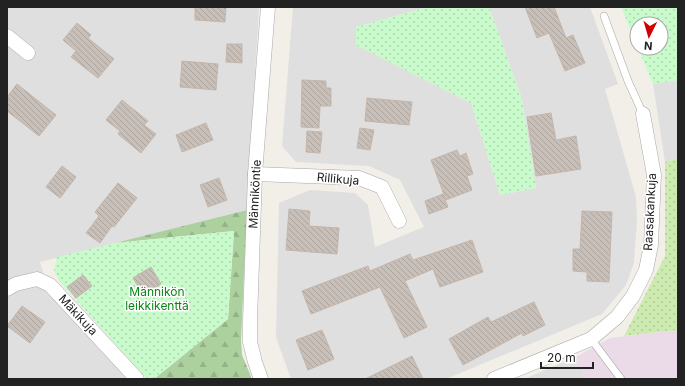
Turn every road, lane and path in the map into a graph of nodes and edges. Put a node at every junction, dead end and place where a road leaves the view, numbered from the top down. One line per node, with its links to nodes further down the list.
1 (268, 7): 6 (street, Männiköntie)
2 (604, 16): 5 (lane, Raasakankuja)
3 (7, 36): 4 (street)
4 (28, 53)
5 (643, 114): 9 (street, Raasakankuja)
6 (255, 174): 7 (street, Rillikuja); 11 (street, Männiköntie)
7 (399, 221)
8 (7, 289): 10 (street, Mäkikuja)
9 (591, 339): 12 (street, Raasakankuja); 13 (lane)
10 (138, 379)
11 (261, 379)
12 (494, 379)
13 (621, 379)

